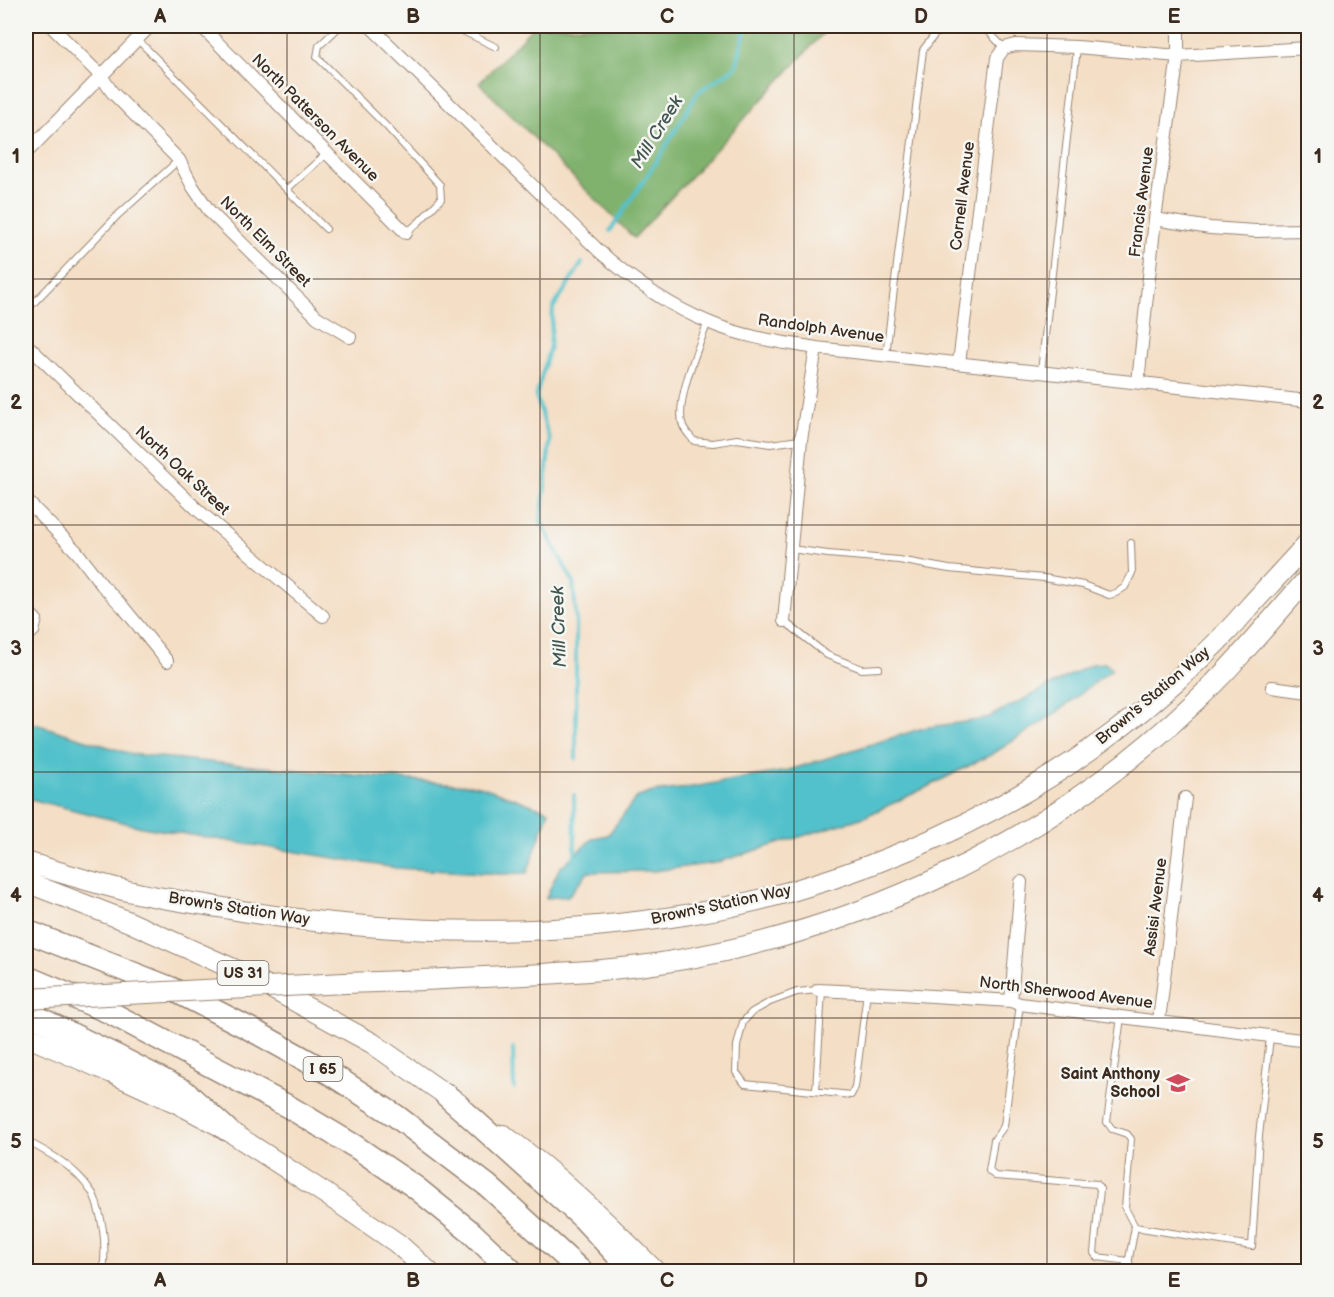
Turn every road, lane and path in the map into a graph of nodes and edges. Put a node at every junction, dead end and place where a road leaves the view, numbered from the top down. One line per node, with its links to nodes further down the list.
1 (51, 26): 15 (street, North Elm Street)
2 (150, 26): 9 (street)
3 (201, 26): 17 (street, North Patterson Avenue)
4 (340, 26): 23 (lane)
5 (452, 26): 11 (lane)
6 (962, 26): 10 (lane); 29 (lane)
7 (1178, 26): 14 (street, Francis Avenue)
8 (373, 27): 25 (street, Randolph Avenue)
9 (137, 39): 15 (street); 19 (lane)
10 (1010, 46): 12 (street); 30 (street, Cornell Avenue)
11 (496, 47)
12 (1077, 47): 14 (street); 31 (lane)
13 (1308, 48): 14 (street)
14 (1178, 56): 20 (street, Francis Avenue)
15 (101, 76): 16 (street); 18 (street, North Elm Street)
16 (26, 153)
17 (327, 153): 19 (lane); 23 (street, North Patterson Avenue)
18 (179, 160): 24 (lane); 26 (street, North Elm Street)
19 (287, 189): 21 (lane)
20 (1155, 219): 22 (street); 32 (street, Francis Avenue)
21 (326, 229)
22 (1308, 230)
23 (406, 233)
24 (26, 311)
25 (708, 322): 28 (street, Randolph Avenue); 34 (lane)
26 (350, 337)
27 (26, 344): 41 (street, North Oak Street)
28 (816, 348): 29 (street, Randolph Avenue); 34 (street)
29 (886, 355): 30 (street, Randolph Avenue)
30 (959, 363): 31 (street, Randolph Avenue)
31 (1041, 372): 32 (street, Randolph Avenue)
32 (1138, 382): 33 (street, Randolph Avenue)
33 (1308, 401)
34 (801, 440): 38 (street)
35 (26, 500): 44 (street)
36 (1131, 543): 38 (lane)
37 (1308, 543): 49 (main road, Brown's Station Way)
38 (791, 549): 42 (street)
39 (1308, 578): 56 (main road, Brown's Station Way, bridge)
40 (26, 605): 43 (lane)
41 (323, 616)
42 (784, 621): 45 (lane)
43 (26, 641)
44 (168, 661)
45 (879, 668)
46 (1272, 687): 47 (street)
47 (1308, 692)
48 (1185, 798): 60 (street, Assisi Avenue)
49 (26, 862)
50 (26, 882): 65 (main road, US 31)
51 (1021, 882): 57 (street)
52 (26, 931): 75 (highway, I 65)
53 (26, 978): 74 (highway)
54 (820, 990): 55 (street, North Sherwood Avenue); 64 (lane); 64 (lane)
55 (867, 992): 57 (street, North Sherwood Avenue); 64 (lane)
56 (26, 999)
57 (1016, 1003): 59 (street, North Sherwood Avenue); 69 (lane)
58 (26, 1012): 66 (highway)
59 (1120, 1017): 60 (street, North Sherwood Avenue); 68 (lane)
60 (1159, 1021): 62 (street, North Sherwood Avenue)
61 (26, 1036): 66 (main road)
62 (1270, 1037): 63 (street, North Sherwood Avenue); 68 (lane)
63 (1308, 1041)
64 (816, 1091)
65 (446, 1095): 76 (highway); 77 (main road, US 31)
66 (225, 1129): 73 (main road)
67 (26, 1141): 70 (lane)
68 (1135, 1227): 69 (lane)
69 (1128, 1267)
70 (103, 1272)
71 (258, 1272): 72 (lane)
72 (266, 1272)
73 (429, 1272)
74 (513, 1272)
75 (582, 1272)
76 (633, 1272)
77 (656, 1272)

